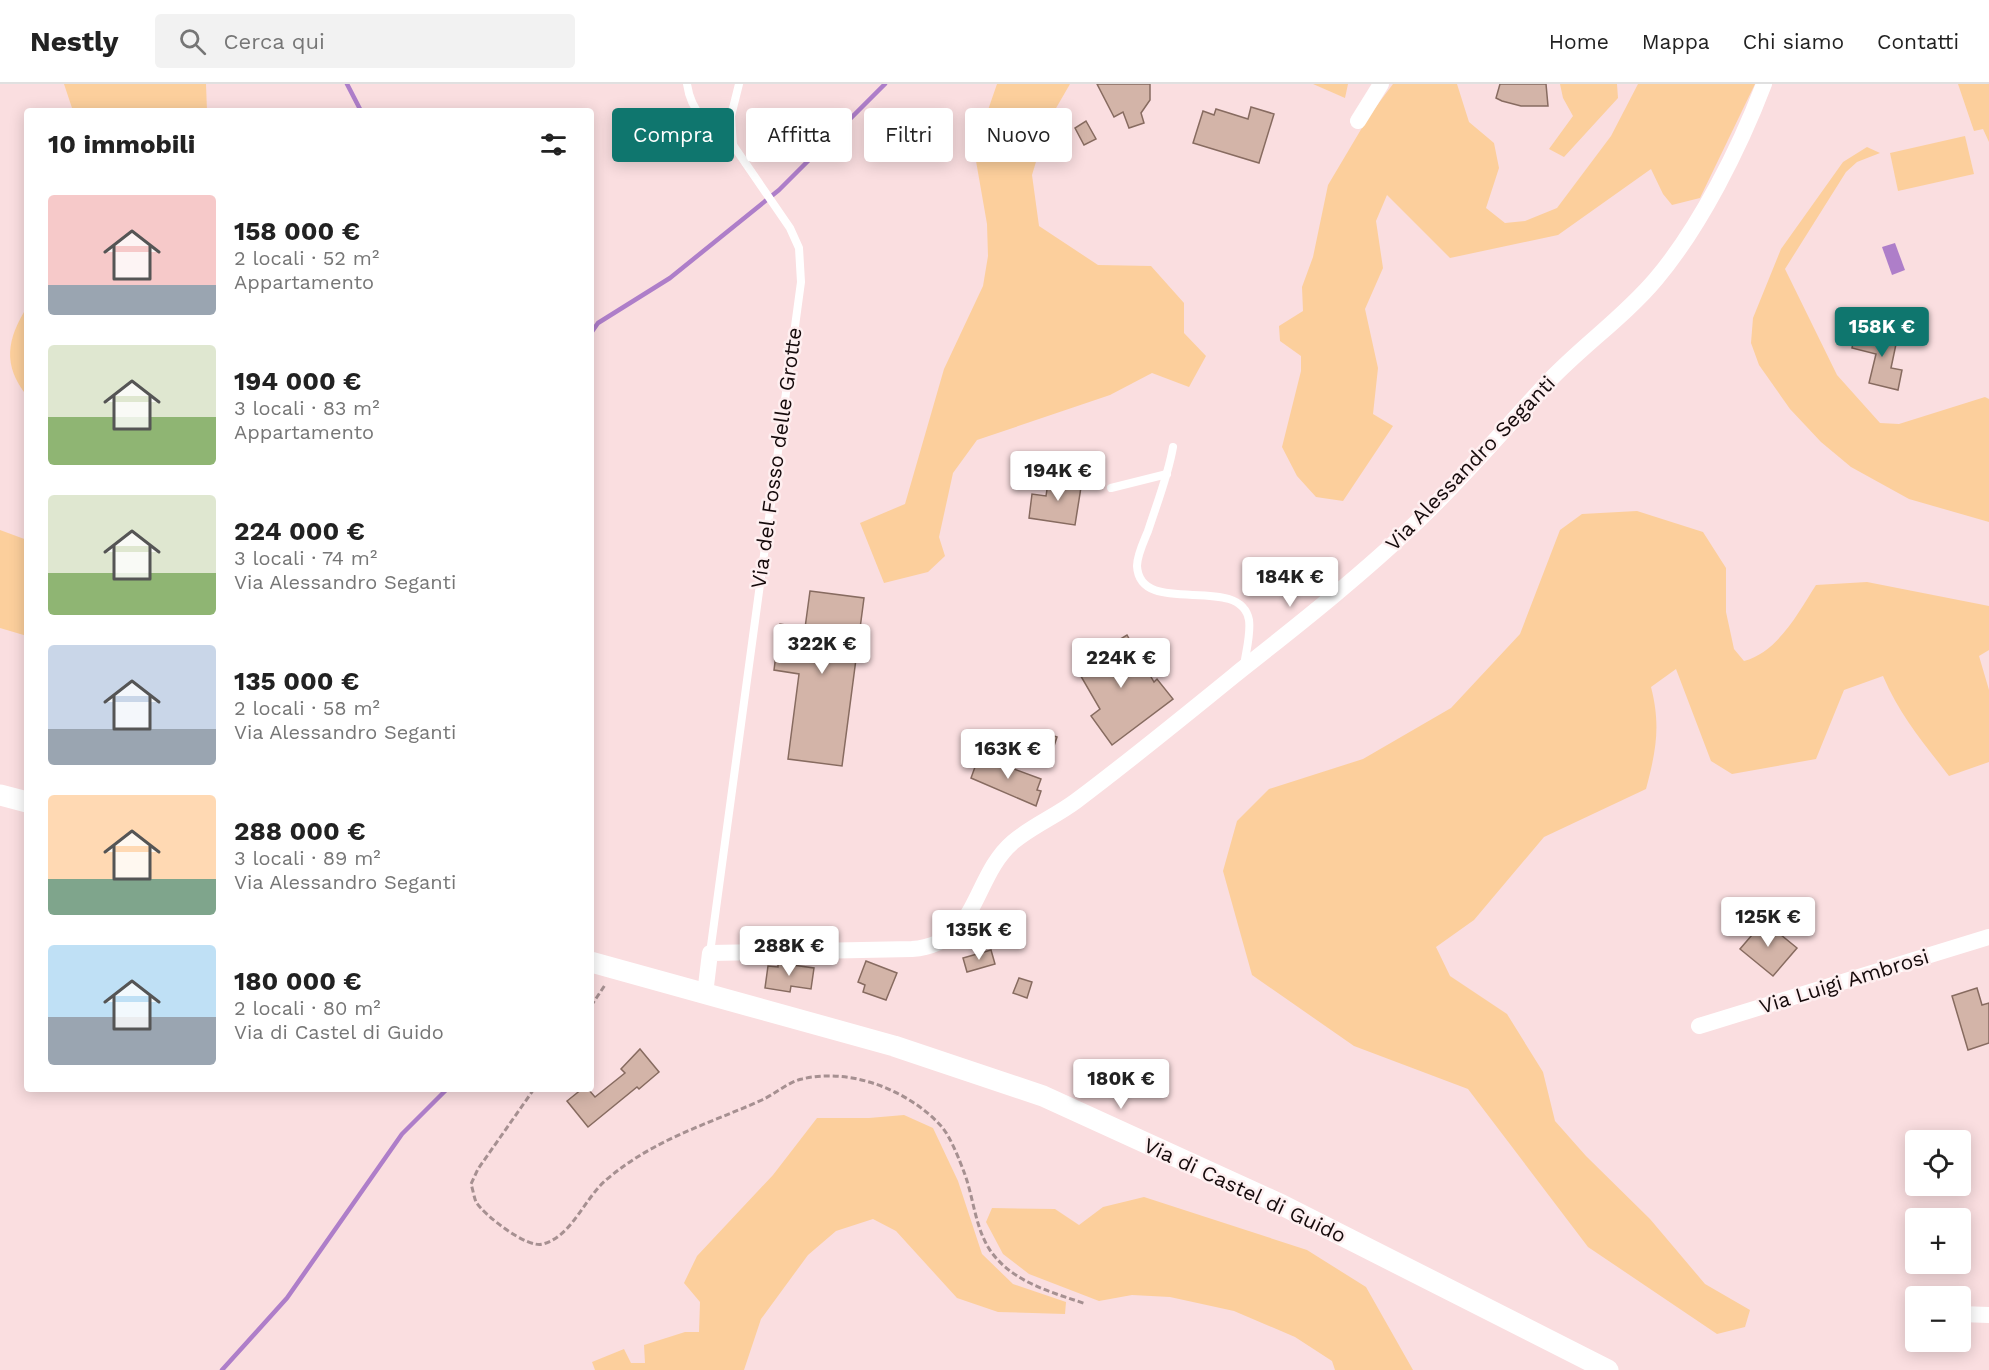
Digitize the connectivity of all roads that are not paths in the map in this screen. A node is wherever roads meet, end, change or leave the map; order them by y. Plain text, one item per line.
1 (687, 84) edge
2 (739, 84) edge
3 (1381, 84) edge
4 (1764, 84) edge
5 (695, 108) edge
6 (733, 108) edge
7 (1358, 121) dead end
8 (734, 147) edge
9 (1173, 447) dead end
10 (1167, 474) junction
11 (1111, 488) dead end
12 (1243, 669) junction
13 (0, 795) edge
14 (24, 801) edge
15 (1989, 937) edge
16 (710, 953) junction
17 (594, 963) edge
18 (705, 994) junction
19 (1699, 1026) dead end
20 (1971, 1314) edge
21 (1989, 1315) edge
22 (1608, 1370) edge

1 - 5 lane
2 - 6 lane
3 - 7 street
4 - 12 street, Via Alessandro Seganti
8 - 16 lane, Via del Fosso delle Grotte
9 - 10 lane
10 - 11 lane
10 - 12 lane
12 - 16 street, Via Alessandro Seganti
13 - 14 street
15 - 19 street, Via Luigi Ambrosi
16 - 18 street, Via del Fosso delle Grotte
17 - 18 street, Via di Castel di Guido
18 - 22 street, Via di Castel di Guido
20 - 21 street

